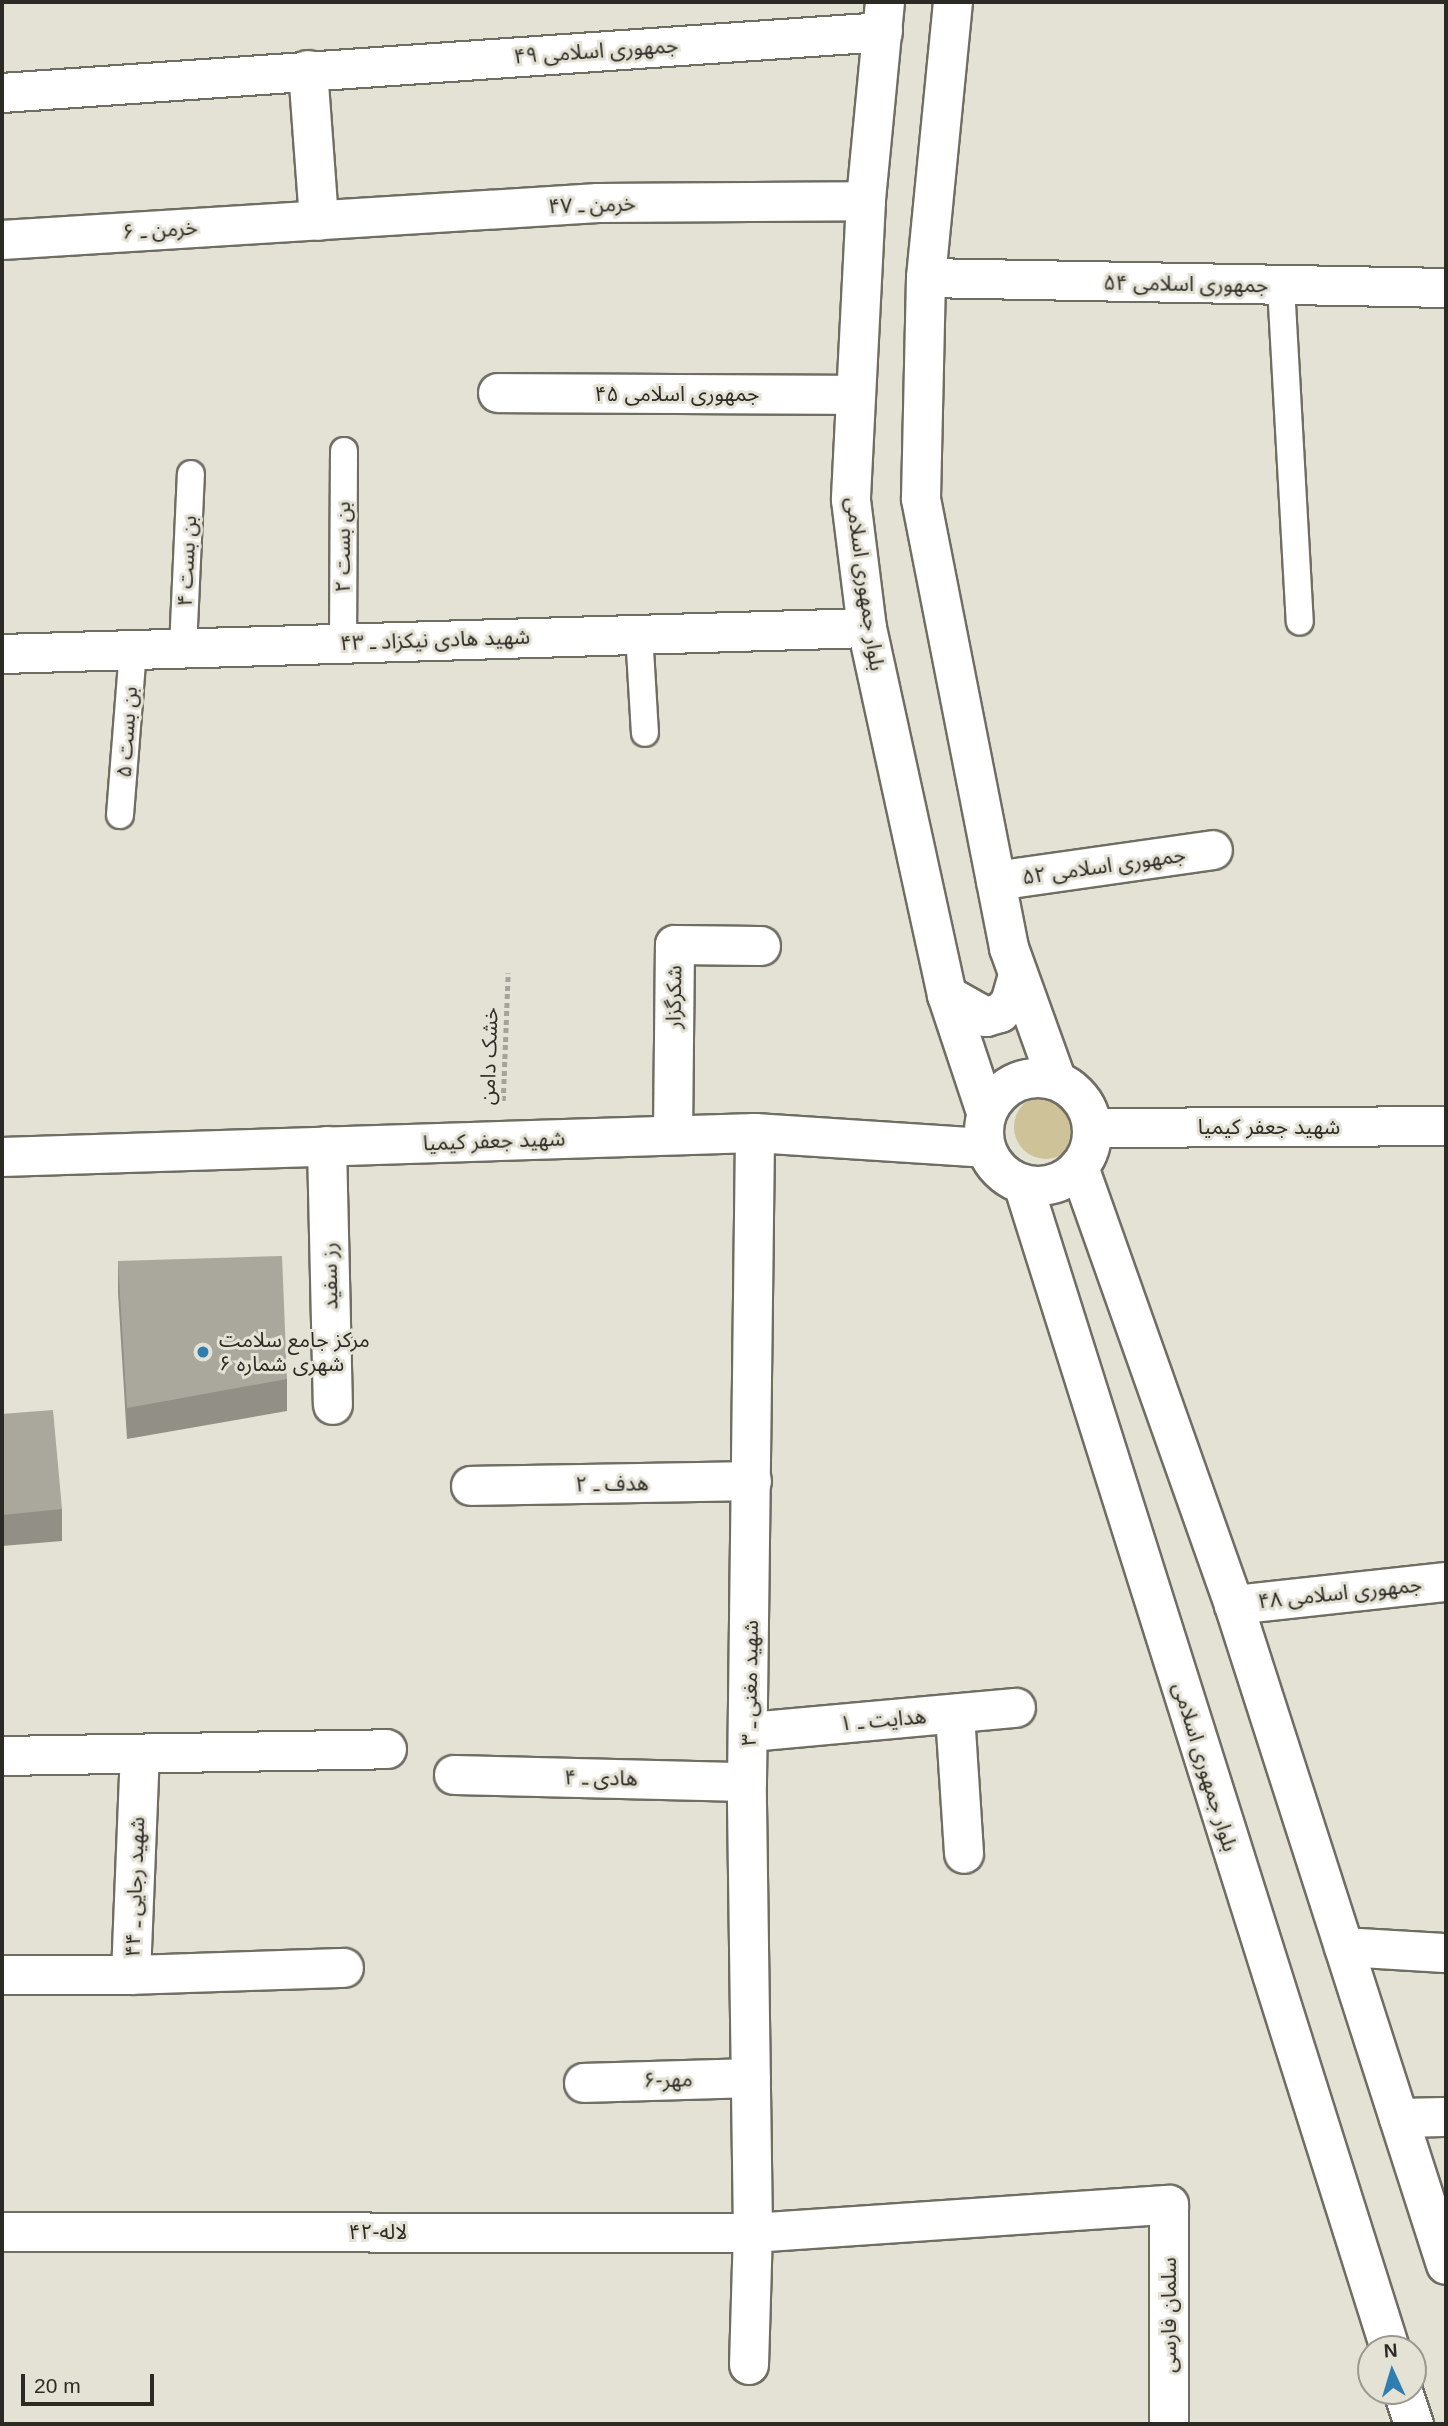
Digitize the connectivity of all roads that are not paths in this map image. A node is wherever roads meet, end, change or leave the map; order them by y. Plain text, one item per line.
1 (953, 2) edge
2 (884, 17) edge
3 (308, 70) junction
4 (2, 93) edge
5 (866, 201) junction
6 (318, 220) junction
7 (2, 240) edge
8 (926, 278) junction
9 (1281, 286) junction
10 (1446, 288) edge
11 (498, 393) dead end
12 (856, 395) junction
13 (344, 451) dead end
14 (191, 474) dead end
15 (1300, 621) dead end
16 (867, 628) junction
17 (639, 633) junction
18 (343, 643) junction
19 (183, 648) junction
20 (133, 650) junction
21 (2, 654) edge
22 (645, 733) dead end
23 (120, 814) dead end
24 (1213, 850) dead end
25 (996, 881) junction
26 (761, 946) dead end
27 (1017, 978) junction
28 (947, 995) junction
29 (1057, 1081) junction
30 (1446, 1126) edge
31 (1092, 1128) junction
32 (986, 1130) junction
33 (755, 1133) junction
34 (673, 1135) junction
35 (327, 1146) junction
36 (2, 1157) edge
37 (1079, 1167) junction
38 (1024, 1184) junction
39 (333, 1405) dead end
40 (752, 1481) junction
41 (471, 1486) dead end
42 (1446, 1582) edge
43 (1234, 1605) junction
44 (1016, 1708) dead end
45 (955, 1714) junction
46 (750, 1732) junction
47 (387, 1749) dead end
48 (140, 1754) junction
49 (2, 1756) edge
50 (454, 1775) dead end
51 (747, 1782) junction
52 (964, 1854) dead end
53 (1344, 1947) junction
54 (1446, 1952) edge
55 (344, 1968) dead end
56 (2, 1975) edge
57 (131, 1975) junction
58 (751, 2078) junction
59 (584, 2083) dead end
60 (1446, 2117) edge
61 (1399, 2118) junction
62 (1169, 2205) joint
63 (2, 2232) edge
64 (753, 2233) junction
65 (1446, 2264) edge
66 (1386, 2335) edge
67 (749, 2365) dead end
68 (1408, 2405) edge
69 (1169, 2424) edge
70 (1414, 2424) edge

1 - 8 street
2 - 3 street, جمهوری اسلامی ۴۹
2 - 5 street, بلوار جمهوری اسلامی
3 - 4 street, جمهوری اسلامی ۴۹
3 - 6 street
5 - 6 street, خرمن ـ ۴۷
5 - 12 street, بلوار جمهوری اسلامی
6 - 7 street, خرمن ـ ۶
8 - 9 street, جمهوری اسلامی ۵۴
8 - 25 street
9 - 10 street, جمهوری اسلامی ۵۴
9 - 15 lane
11 - 12 street, جمهوری اسلامی ۴۵
12 - 16 street, بلوار جمهوری اسلامی
13 - 18 lane, بن بست ۲
14 - 19 lane, بن بست ۴
16 - 17 street, شهید هادی نیکزاد ـ ۴۳
16 - 28 street, بلوار جمهوری اسلامی
17 - 18 street, شهید هادی نیکزاد ـ ۴۳
17 - 22 lane
18 - 19 street, شهید هادی نیکزاد ـ ۴۳
19 - 20 street, شهید هادی نیکزاد ـ ۴۳
20 - 21 street, شهید هادی نیکزاد ـ ۴۳
20 - 23 lane, بن بست ۵
24 - 25 street, جمهوری اسلامی ۵۲
25 - 27 street
26 - 34 street, شکرگزار
27 - 28 street
27 - 29 street
28 - 32 street, بلوار جمهوری اسلامی
29 - 31 street
29 - 32 street
30 - 31 street, شهید جعفر کیمیا
31 - 37 street
32 - 33 street, شهید جعفر کیمیا
32 - 38 street
33 - 34 street, شهید جعفر کیمیا
33 - 40 street, شهید مغنی ـ ۳
34 - 35 street, شهید جعفر کیمیا
35 - 36 street, شهید جعفر کیمیا
35 - 39 street, رز سفید
37 - 38 street
37 - 43 street
38 - 66 street, بلوار جمهوری اسلامی
40 - 41 street, هدف ـ ۲
40 - 46 street, شهید مغنی ـ ۳
42 - 43 street, جمهوری اسلامی ۴۸
43 - 53 street
44 - 45 street, هدایت ـ ۱
45 - 46 street, هدایت ـ ۱
45 - 52 street
46 - 51 street, شهید مغنی ـ ۳
47 - 48 street
48 - 49 street
48 - 57 street, شهید رجایی ـ ۴۴
50 - 51 street, هادی ـ ۴
51 - 58 street, شهید مغنی ـ ۳
53 - 54 street
53 - 61 street
55 - 57 street
56 - 57 street, شهید رجایی ـ ۴۴
58 - 59 street, مهر-۶
58 - 64 street, شهید مغنی ـ ۳
60 - 61 street
61 - 65 street
62 - 64 street, لاله-۴۲
62 - 69 street, سلمان فارسی
63 - 64 street, لاله-۴۲
64 - 67 street, شهید مغنی ـ ۳
68 - 70 street

